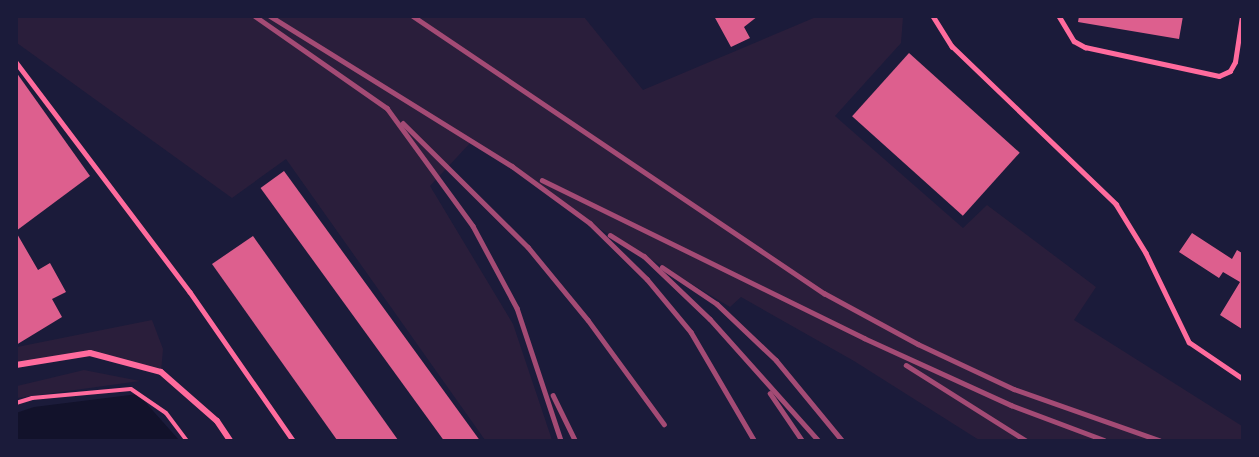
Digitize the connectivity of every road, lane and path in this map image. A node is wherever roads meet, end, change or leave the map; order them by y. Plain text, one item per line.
1 (933, 16) edge
2 (1059, 16) edge
3 (1242, 16) edge
4 (16, 62) edge
5 (16, 365) edge
6 (1242, 378) edge
7 (16, 403) edge
8 (186, 441) edge
9 (230, 441) edge
10 (293, 441) edge

1 - 6 lane
2 - 3 lane
4 - 10 lane
5 - 9 street
7 - 8 path

